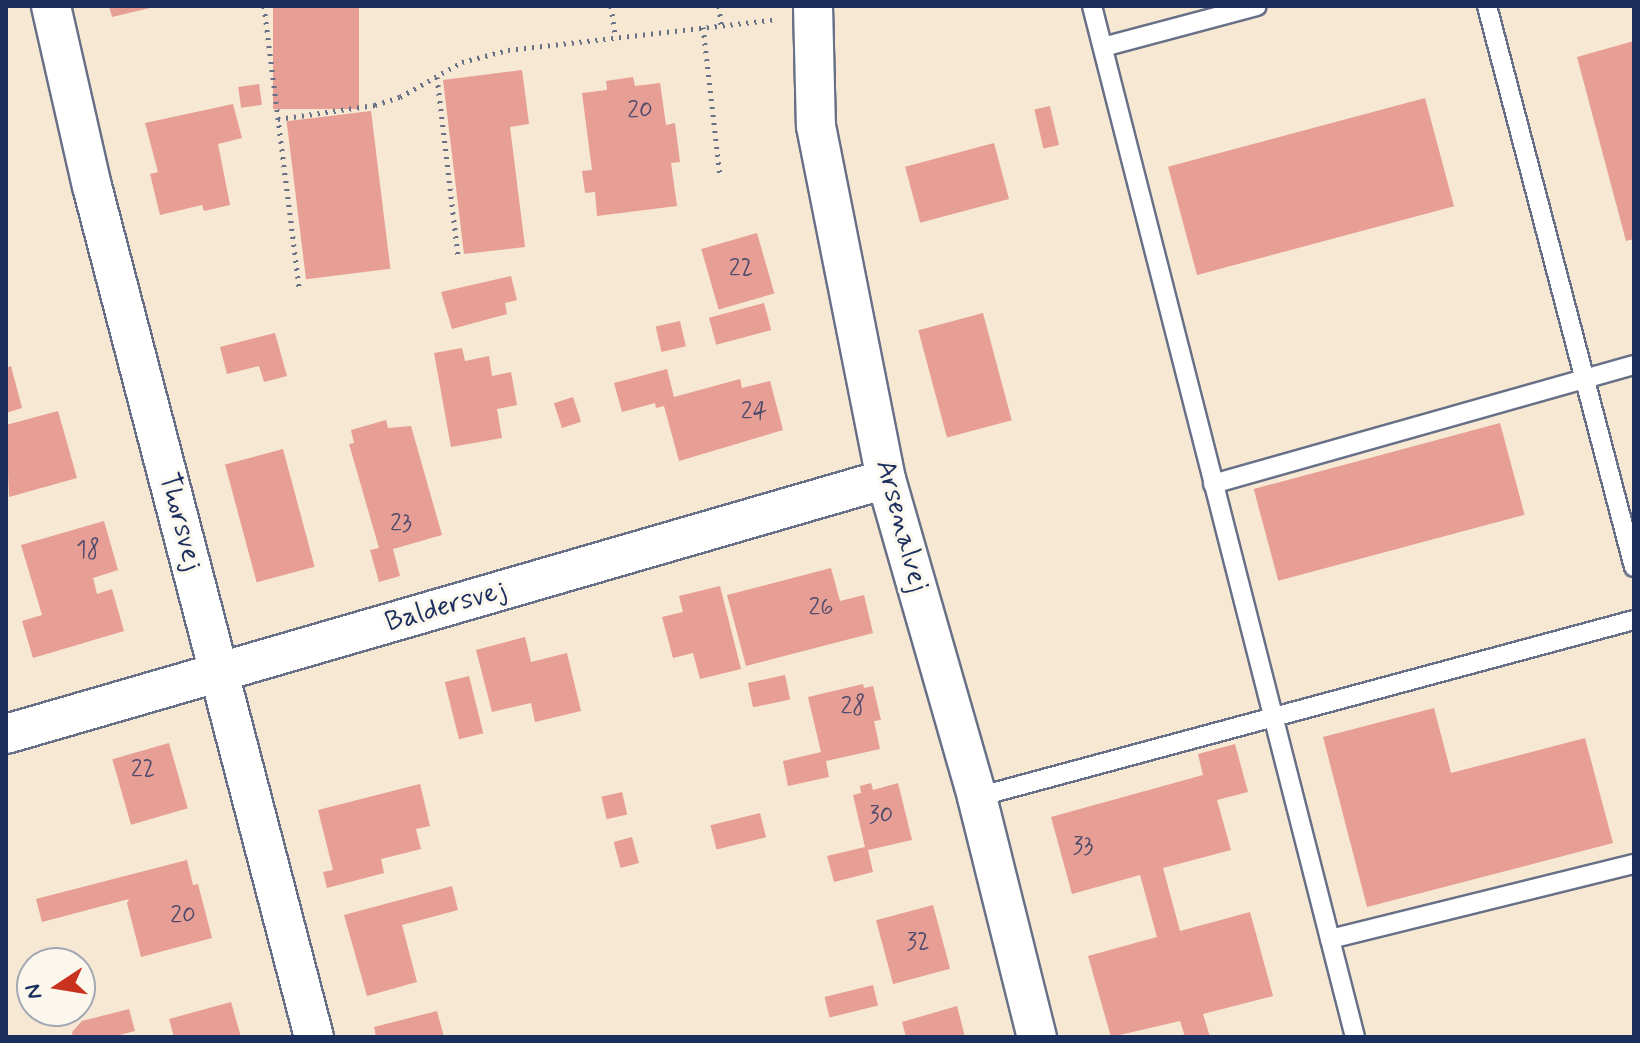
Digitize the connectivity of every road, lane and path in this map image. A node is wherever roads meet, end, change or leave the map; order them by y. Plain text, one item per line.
1 (51, 6) edge
2 (264, 6) edge
3 (611, 6) edge
4 (719, 6) edge
5 (1092, 6) edge
6 (1257, 6) edge
7 (1487, 6) edge
8 (813, 11) edge
9 (721, 25) junction
10 (703, 27) junction
11 (615, 36) junction
12 (1103, 47) junction
13 (437, 77) junction
14 (278, 119) junction
15 (720, 177) dead end
16 (458, 256) dead end
17 (299, 287) dead end
18 (1634, 365) edge
19 (1585, 379) junction
20 (886, 479) junction
21 (1213, 484) junction
22 (1634, 567) edge
23 (1634, 620) edge
24 (219, 673) junction
25 (1272, 717) junction
26 (6, 734) edge
27 (977, 797) junction
28 (1634, 864) edge
29 (1330, 939) junction
30 (314, 1037) edge
31 (1037, 1037) edge
32 (1355, 1037) edge

1 - 24 street, Thorsvej
2 - 14 path
3 - 11 path
4 - 9 path
5 - 12 lane
6 - 12 lane
7 - 19 lane
8 - 9 path
8 - 20 street, Arsenalvej
9 - 10 path
10 - 11 path
10 - 15 path
11 - 13 path
12 - 21 lane
13 - 14 path
13 - 16 path
14 - 17 path
18 - 19 lane
19 - 21 lane
19 - 22 lane
20 - 24 street, Baldersvej
20 - 27 street, Arsenalvej
21 - 25 lane
23 - 25 lane
24 - 26 street, Baldersvej
24 - 30 street, Thorsvej
25 - 27 lane
25 - 29 lane
27 - 31 street, Arsenalvej
28 - 29 lane
29 - 32 lane

